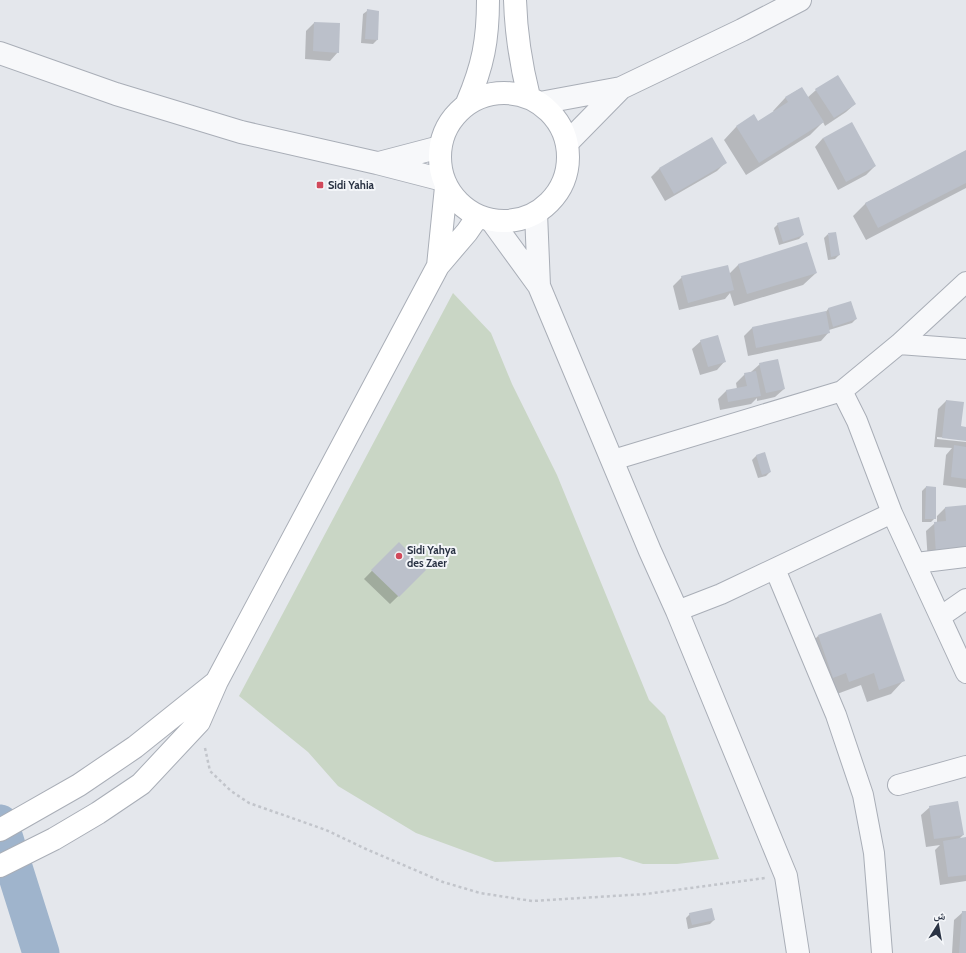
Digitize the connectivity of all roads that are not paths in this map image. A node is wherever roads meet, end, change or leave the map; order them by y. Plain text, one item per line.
1 (488, 0) edge
2 (515, 0) edge
3 (800, 0) edge
4 (0, 53) edge
5 (621, 88) junction
6 (535, 100) junction
7 (467, 103) junction
8 (567, 143) junction
9 (440, 147) junction
10 (377, 163) junction
11 (445, 183) junction
12 (536, 213) junction
13 (484, 218) junction
14 (438, 266) junction
15 (966, 282) edge
16 (539, 286) junction
17 (899, 344) junction
18 (966, 349) edge
19 (842, 391) junction
20 (613, 460) junction
21 (892, 513) junction
22 (966, 557) edge
23 (916, 563) junction
24 (775, 569) junction
25 (966, 599) edge
26 (677, 611) junction
27 (940, 617) junction
28 (966, 674) edge
29 (218, 681) junction
30 (966, 766) edge
31 (898, 785) dead end
32 (0, 830) edge
33 (0, 866) edge
34 (798, 953) edge
35 (882, 953) edge

1 - 7 main road
2 - 6 main road
3 - 5 street
4 - 10 street
5 - 6 street
5 - 8 street
6 - 7 main road
6 - 8 main road
7 - 9 main road
8 - 12 main road
9 - 10 street
9 - 11 main road
10 - 11 street
11 - 13 main road
11 - 14 main road
12 - 13 main road
12 - 16 street
13 - 14 main road
13 - 16 street
14 - 29 main road
15 - 17 street
16 - 20 street
17 - 18 street
17 - 19 street
19 - 20 street
19 - 21 street
20 - 26 street
21 - 23 street
21 - 24 street
22 - 23 street
23 - 27 street
24 - 26 street
24 - 35 street
25 - 27 street
26 - 34 street
27 - 28 street
29 - 32 main road
29 - 33 main road
30 - 31 street

